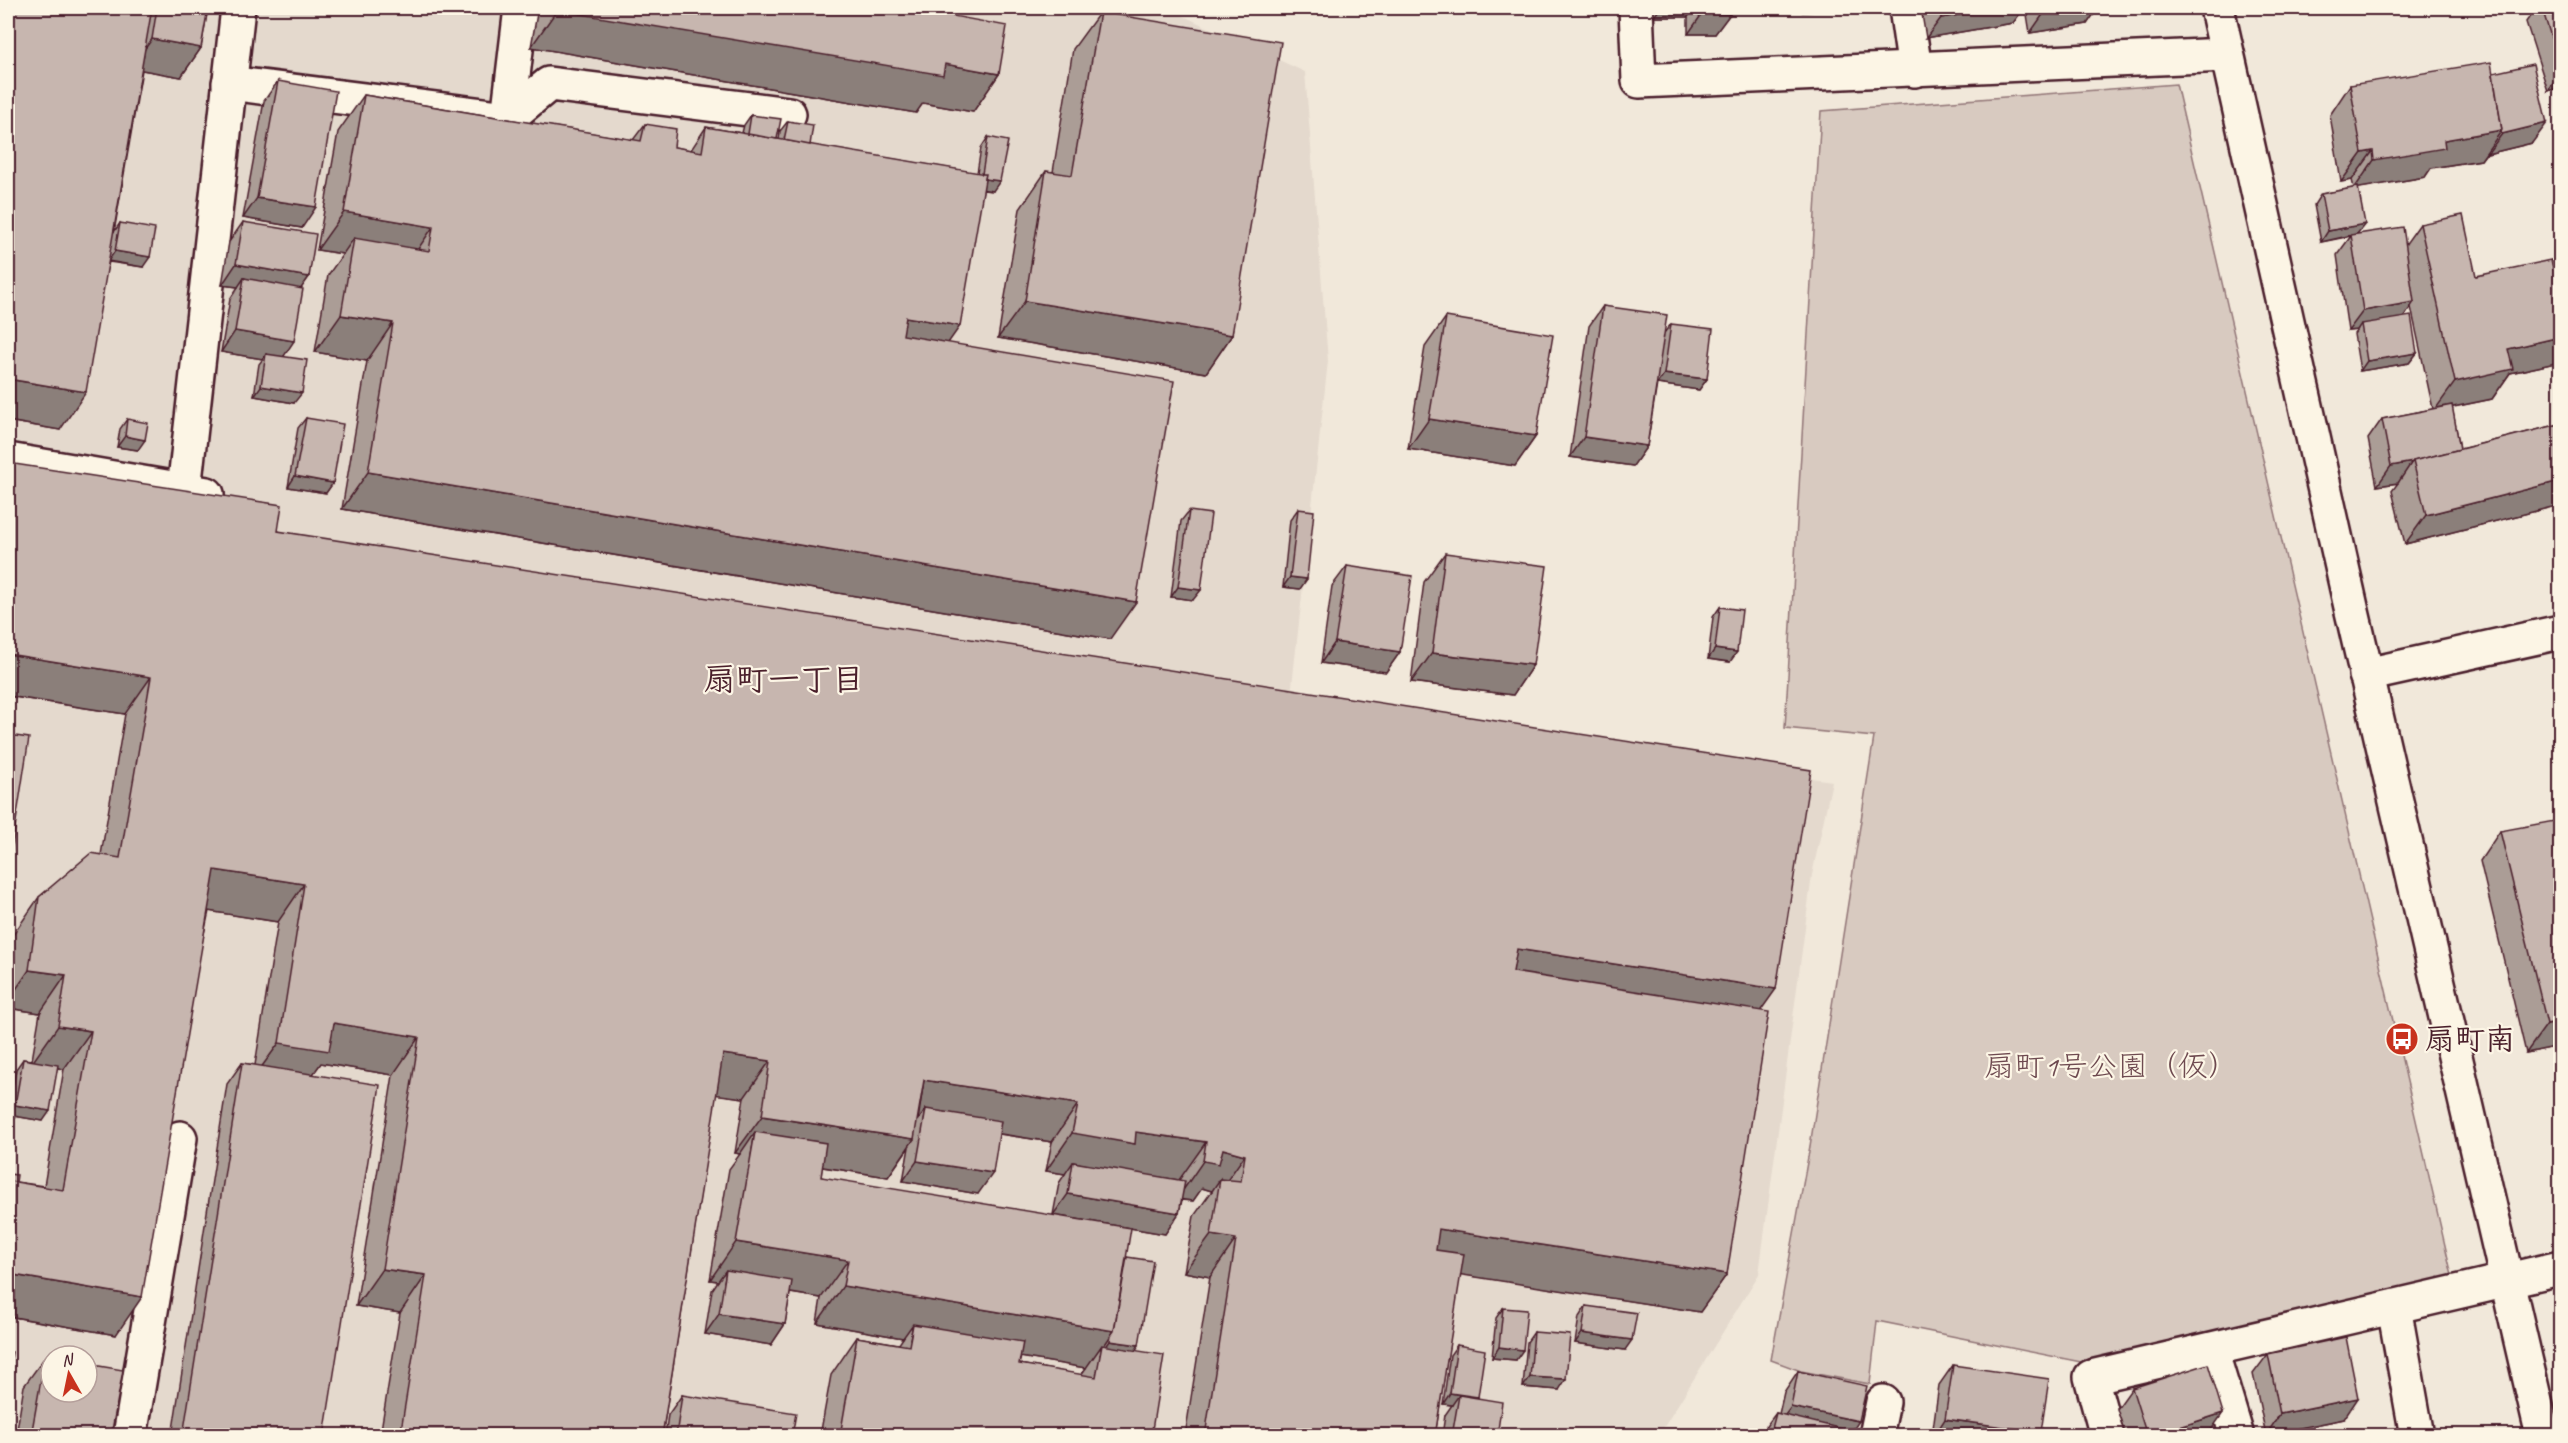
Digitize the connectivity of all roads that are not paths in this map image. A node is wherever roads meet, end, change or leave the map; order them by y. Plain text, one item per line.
1 (238, 8) edge
2 (521, 8) edge
3 (1636, 8) edge
4 (1906, 8) edge
5 (2217, 8) edge
6 (2226, 56) junction
7 (1915, 70) junction
8 (229, 83) junction
9 (789, 114) dead end
10 (508, 118) junction
11 (8, 460) edge
12 (184, 490) junction
13 (225, 497) edge
14 (2560, 632) edge
15 (2366, 675) junction
16 (180, 1138) dead end
17 (2560, 1268) edge
18 (2507, 1281) junction
19 (2394, 1307) junction
20 (2211, 1350) junction
21 (1883, 1402) dead end
22 (130, 1436) edge
23 (1876, 1436) edge
24 (2107, 1436) edge
25 (2237, 1436) edge
26 (2417, 1436) edge
27 (2543, 1436) edge

1 - 8 street
2 - 10 street
3 - 7 street
4 - 7 street
5 - 6 street
6 - 7 street
6 - 15 street
8 - 10 street
8 - 12 street
9 - 10 street
11 - 12 street
12 - 13 street
14 - 15 street
15 - 18 street
16 - 22 street
17 - 18 street
18 - 19 street
18 - 27 street
19 - 20 street
19 - 26 street
20 - 24 street
20 - 25 street
21 - 23 street

